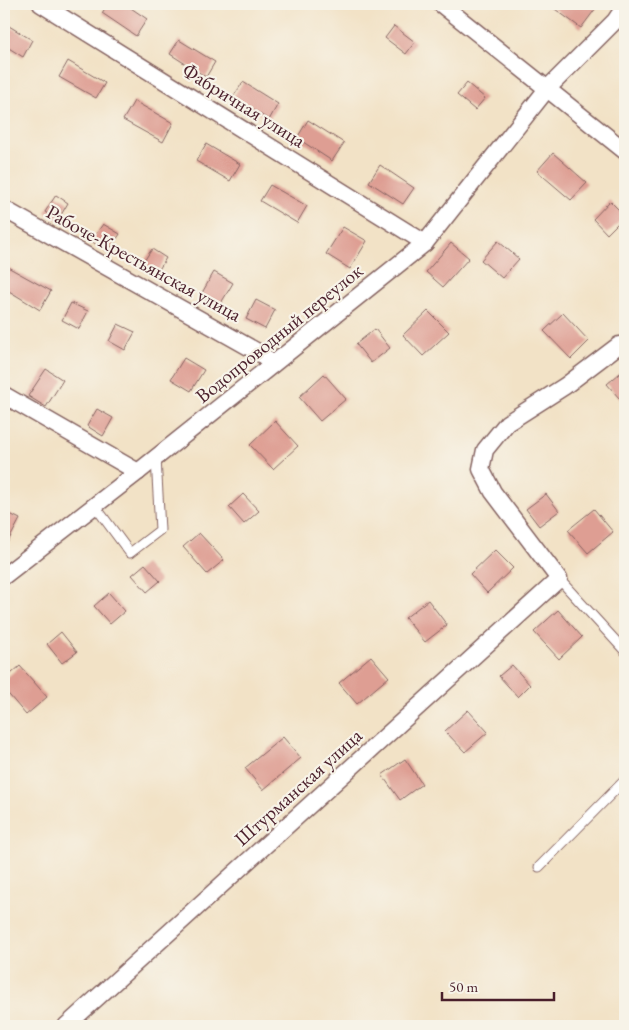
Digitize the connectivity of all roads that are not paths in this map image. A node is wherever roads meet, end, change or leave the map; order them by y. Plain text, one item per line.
1 (41, 4) edge
2 (441, 4) edge
3 (625, 6) edge
4 (547, 89) junction
5 (625, 151) edge
6 (4, 209) edge
7 (425, 243) junction
8 (625, 345) edge
9 (268, 360) junction
10 (4, 395) edge
11 (156, 458) junction
12 (138, 472) junction
13 (95, 506) junction
14 (7, 570) edge
15 (559, 579) junction
16 (625, 651) edge
17 (625, 780) edge
18 (539, 867) dead end
19 (66, 1026) edge

1 - 7 street, Фабричная улица
2 - 4 street
3 - 4 street, Водопроводный переулок
4 - 5 street
4 - 7 street, Водопроводный переулок
6 - 9 street, Рабоче-Крестьянская улица
7 - 9 street, Водопроводный переулок
8 - 15 street
9 - 11 street, Водопроводный переулок
10 - 12 street
11 - 12 street, Водопроводный переулок
11 - 13 lane
12 - 13 street, Водопроводный переулок
13 - 14 street, Водопроводный переулок
15 - 16 lane
15 - 19 street, Штурманская улица
17 - 18 lane

